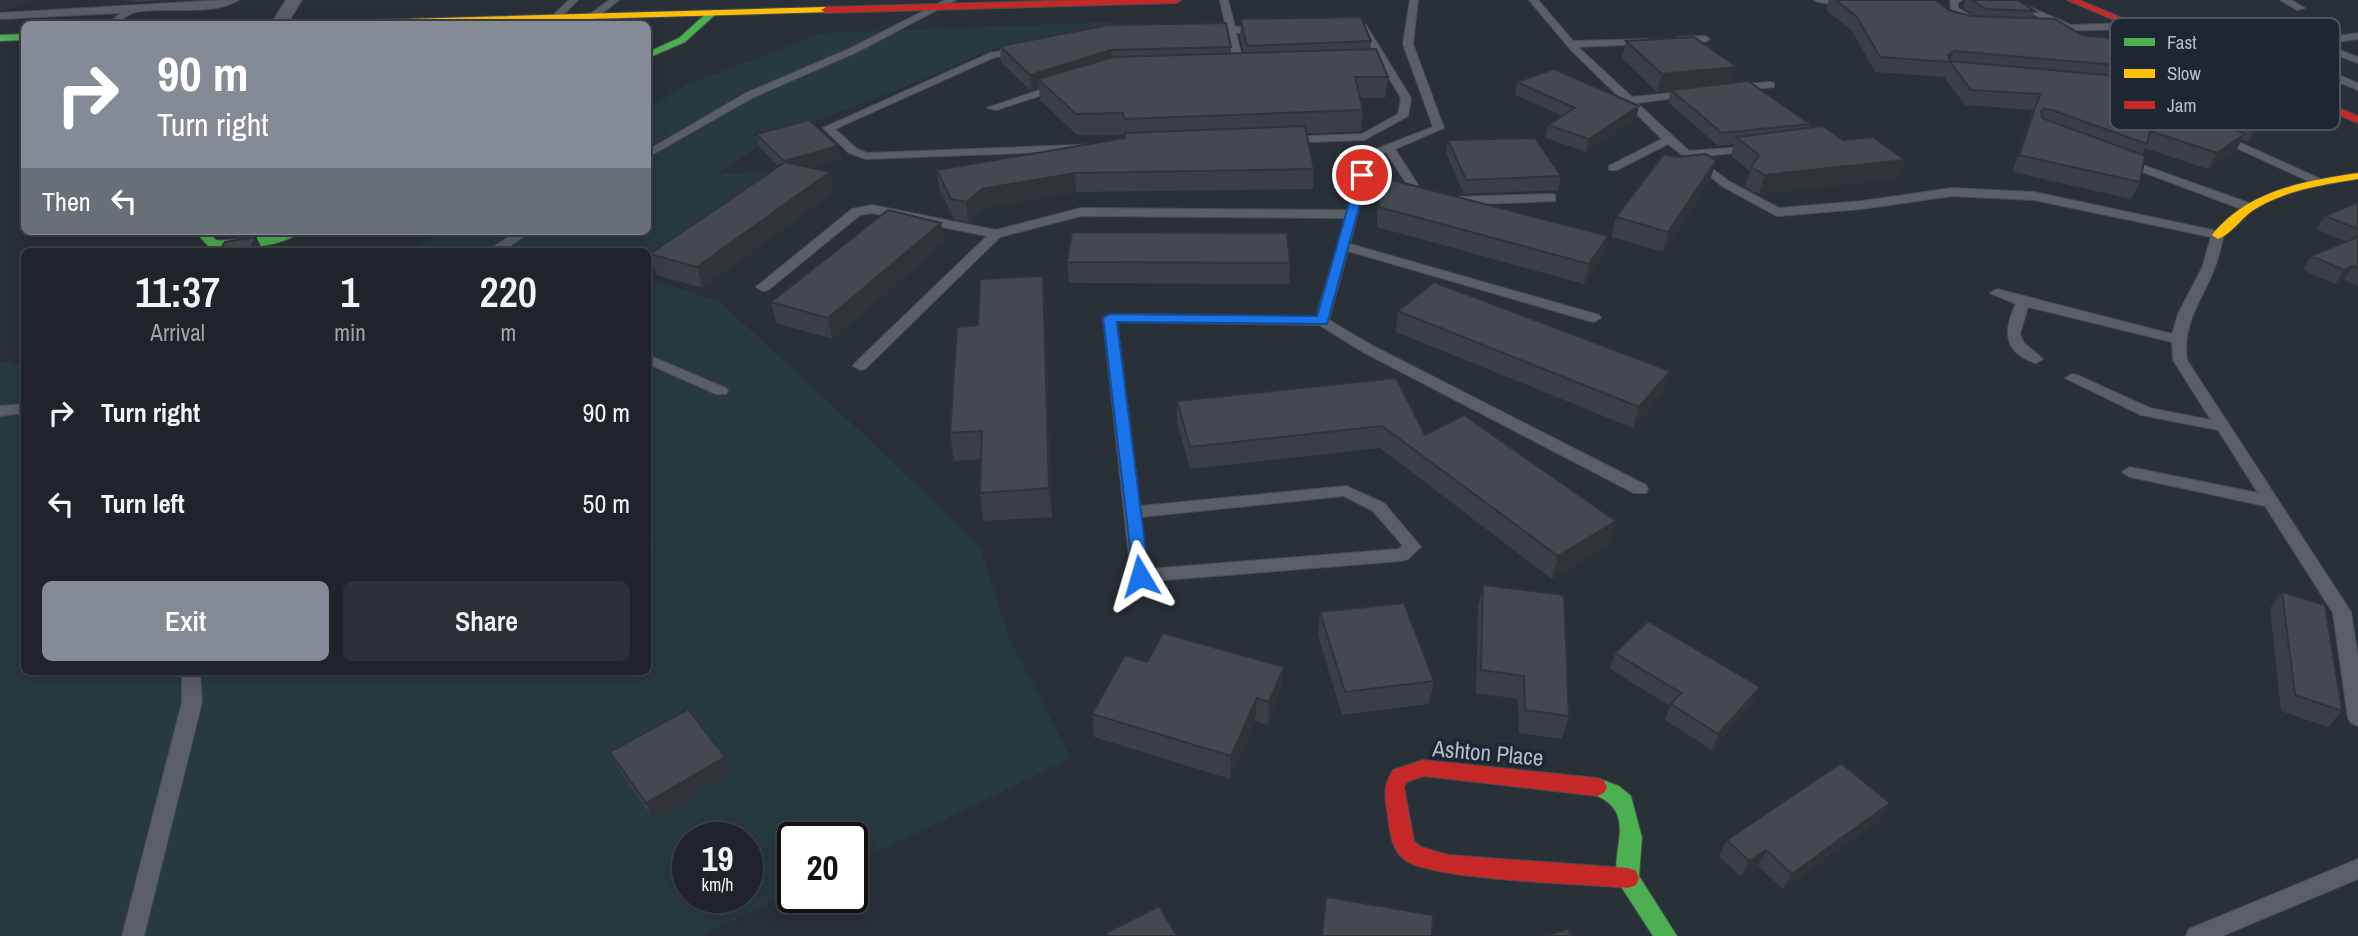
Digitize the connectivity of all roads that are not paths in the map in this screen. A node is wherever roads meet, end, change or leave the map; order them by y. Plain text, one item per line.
1 (235, 0) edge
2 (294, 0) edge
3 (574, 0) edge
4 (615, 0) edge
5 (952, 0) edge
6 (1177, 0) edge
7 (1224, 0) edge
8 (1414, 0) edge
9 (1533, 0) edge
10 (1818, 0) edge
11 (1849, 0) edge
12 (1958, 0) edge
13 (2007, 0) edge
14 (2071, 0) edge
15 (2284, 0) edge
16 (936, 4) edge
17 (778, 6) edge
18 (2300, 8) dead end
19 (131, 10) junction
20 (712, 13) junction
21 (0, 16) edge
22 (592, 17) junction
23 (555, 18) junction
24 (2113, 18) edge
25 (116, 21) edge
26 (281, 21) edge
27 (446, 21) edge
28 (1957, 22) edge
29 (2110, 27) edge
30 (2035, 28) edge
31 (1231, 29) junction
32 (2073, 29) junction
33 (2358, 36) edge
34 (21, 37) edge
35 (0, 38) edge
36 (1705, 39) dead end
37 (2340, 39) edge
38 (1651, 41) edge
39 (1665, 41) edge
40 (1571, 44) junction
41 (2340, 53) edge
42 (651, 54) edge
43 (2358, 60) edge
44 (1371, 64) edge
45 (1384, 64) junction
46 (1253, 68) edge
47 (1227, 69) edge
48 (1240, 69) junction
49 (2340, 80) edge
50 (1063, 85) edge
51 (1770, 85) dead end
52 (2358, 87) edge
53 (1731, 89) edge
54 (1705, 92) edge
55 (1627, 101) junction
56 (992, 108) dead end
57 (2340, 112) edge
58 (2358, 120) edge
59 (2211, 132) edge
60 (1670, 139) junction
61 (1388, 146) junction
62 (1762, 147) edge
63 (651, 152) edge
64 (2105, 154) edge
65 (1686, 155) junction
66 (1613, 168) dead end
67 (2358, 176) edge
68 (2321, 183) junction
69 (1551, 198) dead end
70 (2248, 207) junction
71 (1352, 214) junction
72 (996, 234) junction
73 (208, 235) edge
74 (288, 235) edge
75 (520, 235) edge
76 (2218, 235) junction
77 (1343, 246) junction
78 (498, 248) edge
79 (763, 287) dead end
80 (1997, 293) dead end
81 (2024, 302) junction
82 (1594, 318) dead end
83 (1322, 321) junction
84 (2176, 339) junction
85 (2035, 359) dead end
86 (651, 360) edge
87 (860, 366) dead end
88 (2072, 378) dead end
89 (721, 390) dead end
90 (21, 409) edge
91 (0, 411) edge
92 (2224, 427) junction
93 (2130, 472) dead end
94 (1640, 489) dead end
95 (2273, 502) junction
96 (1133, 512) junction
97 (191, 675) edge
98 (2358, 718) edge
99 (2358, 869) edge
100 (1628, 878) junction
101 (133, 936) edge
102 (1666, 936) edge
103 (2197, 936) edge

1 - 19 lane
2 - 26 street
3 - 23 lane
4 - 22 lane
5 - 16 lane
6 - 16 main road
7 - 31 lane
8 - 61 lane
9 - 40 lane
10 - 11 lane
12 - 28 lane
13 - 32 lane
14 - 24 main road
15 - 18 lane
16 - 17 main road
16 - 63 lane
17 - 20 main road
19 - 21 lane
19 - 25 lane
20 - 22 main road
20 - 42 main road
22 - 23 main road
23 - 27 main road
29 - 32 lane
30 - 32 lane
31 - 45 lane
31 - 45 lane
31 - 48 lane
33 - 37 lane
34 - 35 main road
36 - 39 lane
38 - 40 lane
40 - 55 lane
41 - 43 lane
44 - 45 lane
46 - 48 lane
47 - 48 lane
49 - 52 lane
50 - 56 lane
51 - 53 lane
54 - 55 lane
55 - 60 lane
57 - 58 main road
59 - 68 lane
60 - 65 lane
60 - 66 lane
61 - 69 lane
61 - 71 lane
62 - 65 lane
64 - 70 lane
65 - 76 lane
67 - 68 main road
68 - 70 main road
70 - 76 main road
71 - 72 lane
71 - 77 lane
72 - 79 lane
72 - 87 lane
73 - 74 main road
75 - 78 lane
76 - 84 lane
77 - 82 lane
77 - 83 lane
80 - 81 lane
81 - 84 lane
81 - 85 lane
83 - 94 lane
83 - 96 lane
84 - 92 lane
86 - 89 lane
88 - 92 lane
90 - 91 lane
92 - 95 lane
93 - 95 lane
95 - 98 lane
96 - 96 lane
97 - 101 lane
99 - 103 lane
100 - 100 main road, Ashton Place
100 - 102 main road

